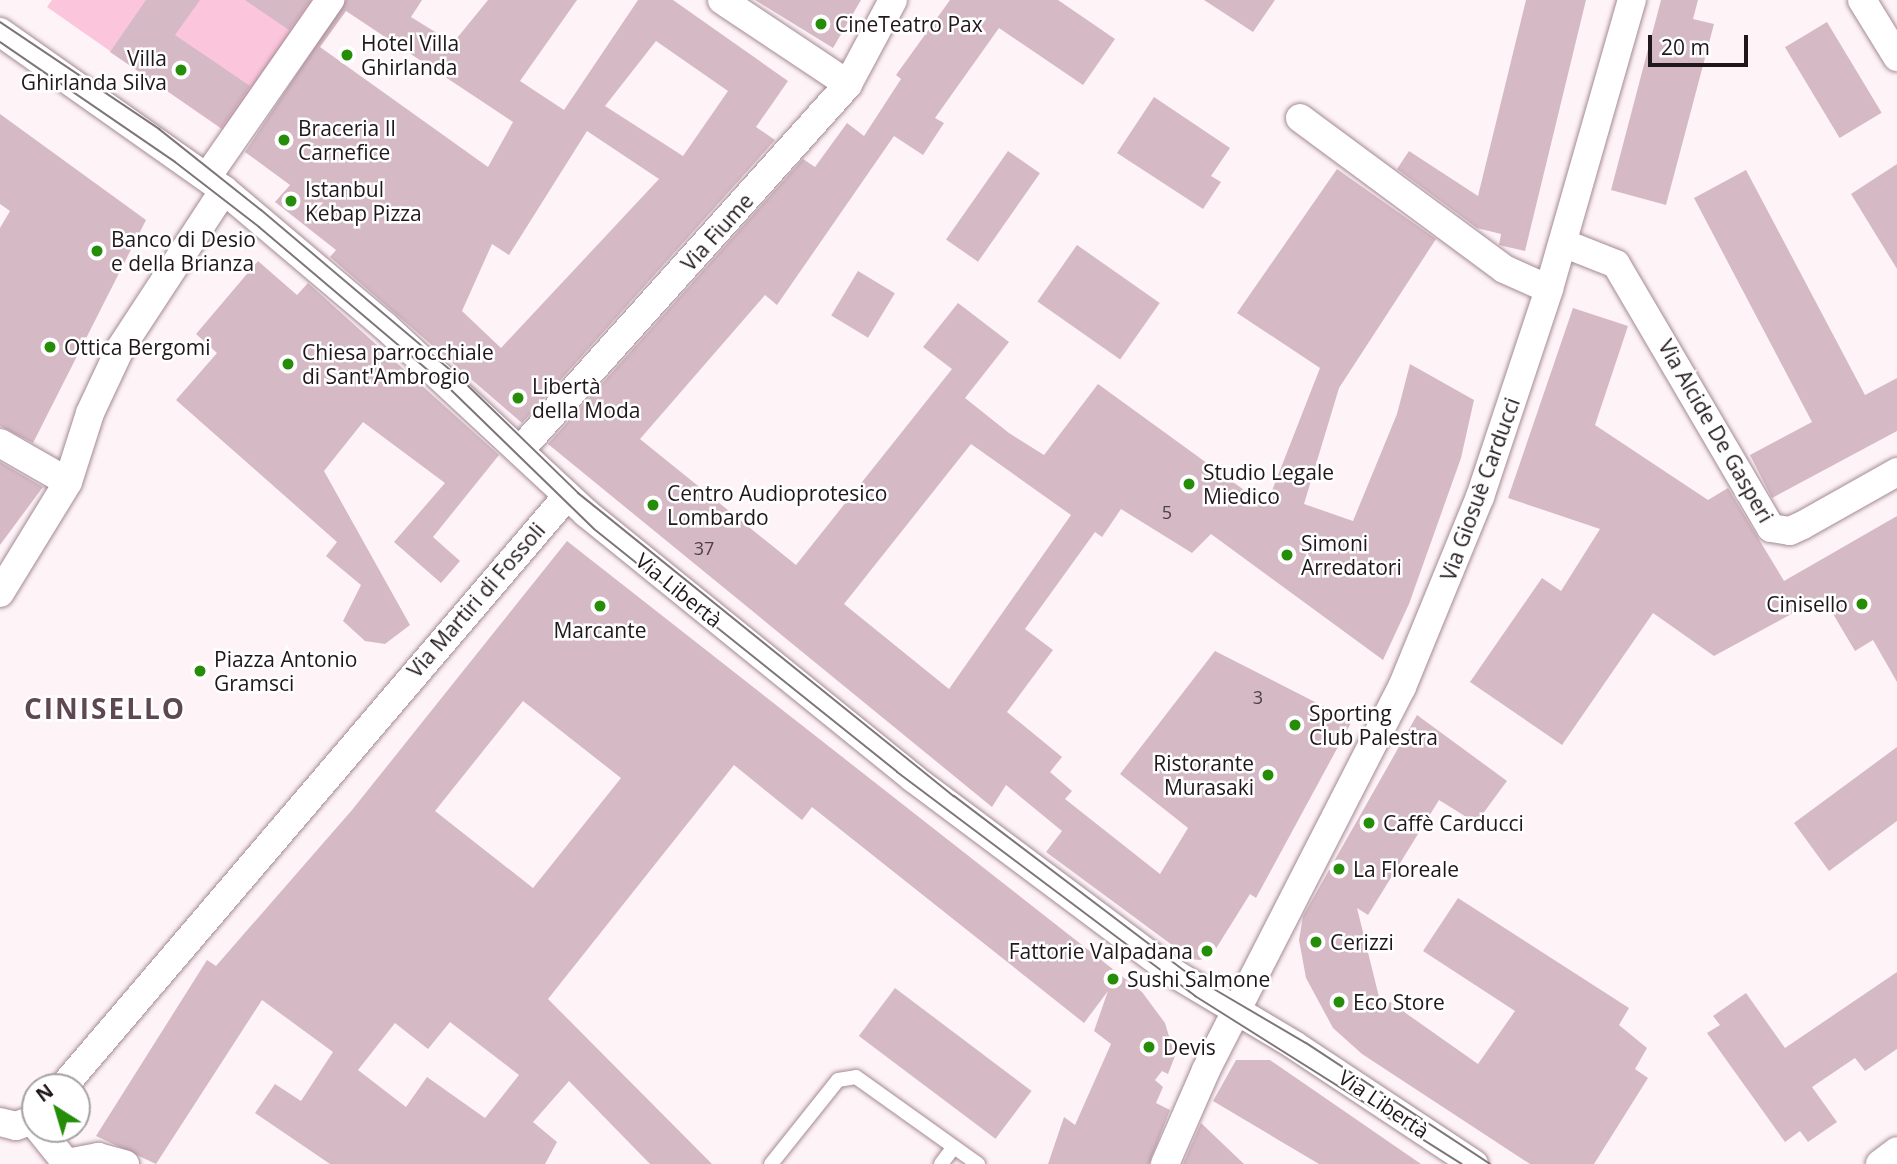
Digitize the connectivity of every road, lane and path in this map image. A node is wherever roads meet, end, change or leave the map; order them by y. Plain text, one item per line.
1 (330, 0) edge
2 (722, 0) edge
3 (893, 0) edge
4 (1632, 0) edge
5 (1862, 0) edge
6 (0, 32) edge
7 (1897, 57) edge
8 (848, 84) junction
9 (1300, 118) dead end
10 (215, 184) junction
11 (1563, 243) junction
12 (1549, 289) junction
13 (0, 443) edge
14 (521, 449) junction
15 (1897, 472) edge
16 (68, 482) junction
17 (567, 496) junction
18 (0, 593) edge
19 (1236, 1012) junction
20 (75, 1073) edge
21 (0, 1122) edge
22 (21, 1124) edge
23 (51, 1143) edge
24 (953, 1148) junction
25 (1897, 1151) edge
26 (67, 1163) edge
27 (125, 1164) edge
28 (771, 1164) edge
29 (941, 1164) edge
30 (978, 1164) edge
31 (1165, 1164) edge
32 (1474, 1164) edge
33 (1880, 1164) edge

1 - 10 street
2 - 8 street
3 - 8 street, Via Fiume
4 - 11 street, Via Giosuè Carducci
5 - 7 street
6 - 10 street, Via Libertà
8 - 14 street, Via Fiume
9 - 12 street
10 - 14 street, Via Libertà
10 - 16 street
11 - 12 street, Via Giosuè Carducci
11 - 15 street, Via Alcide De Gasperi
12 - 19 street, Via Giosuè Carducci
13 - 16 street
14 - 17 street, Via Libertà
16 - 18 street
17 - 19 street, Via Libertà
17 - 20 street, Via Martiri di Fossoli
19 - 31 street, Via Giosuè Carducci
19 - 32 street, Via Libertà
21 - 22 street
23 - 26 street
24 - 28 lane
24 - 29 lane
24 - 30 lane
25 - 33 street
26 - 27 street

